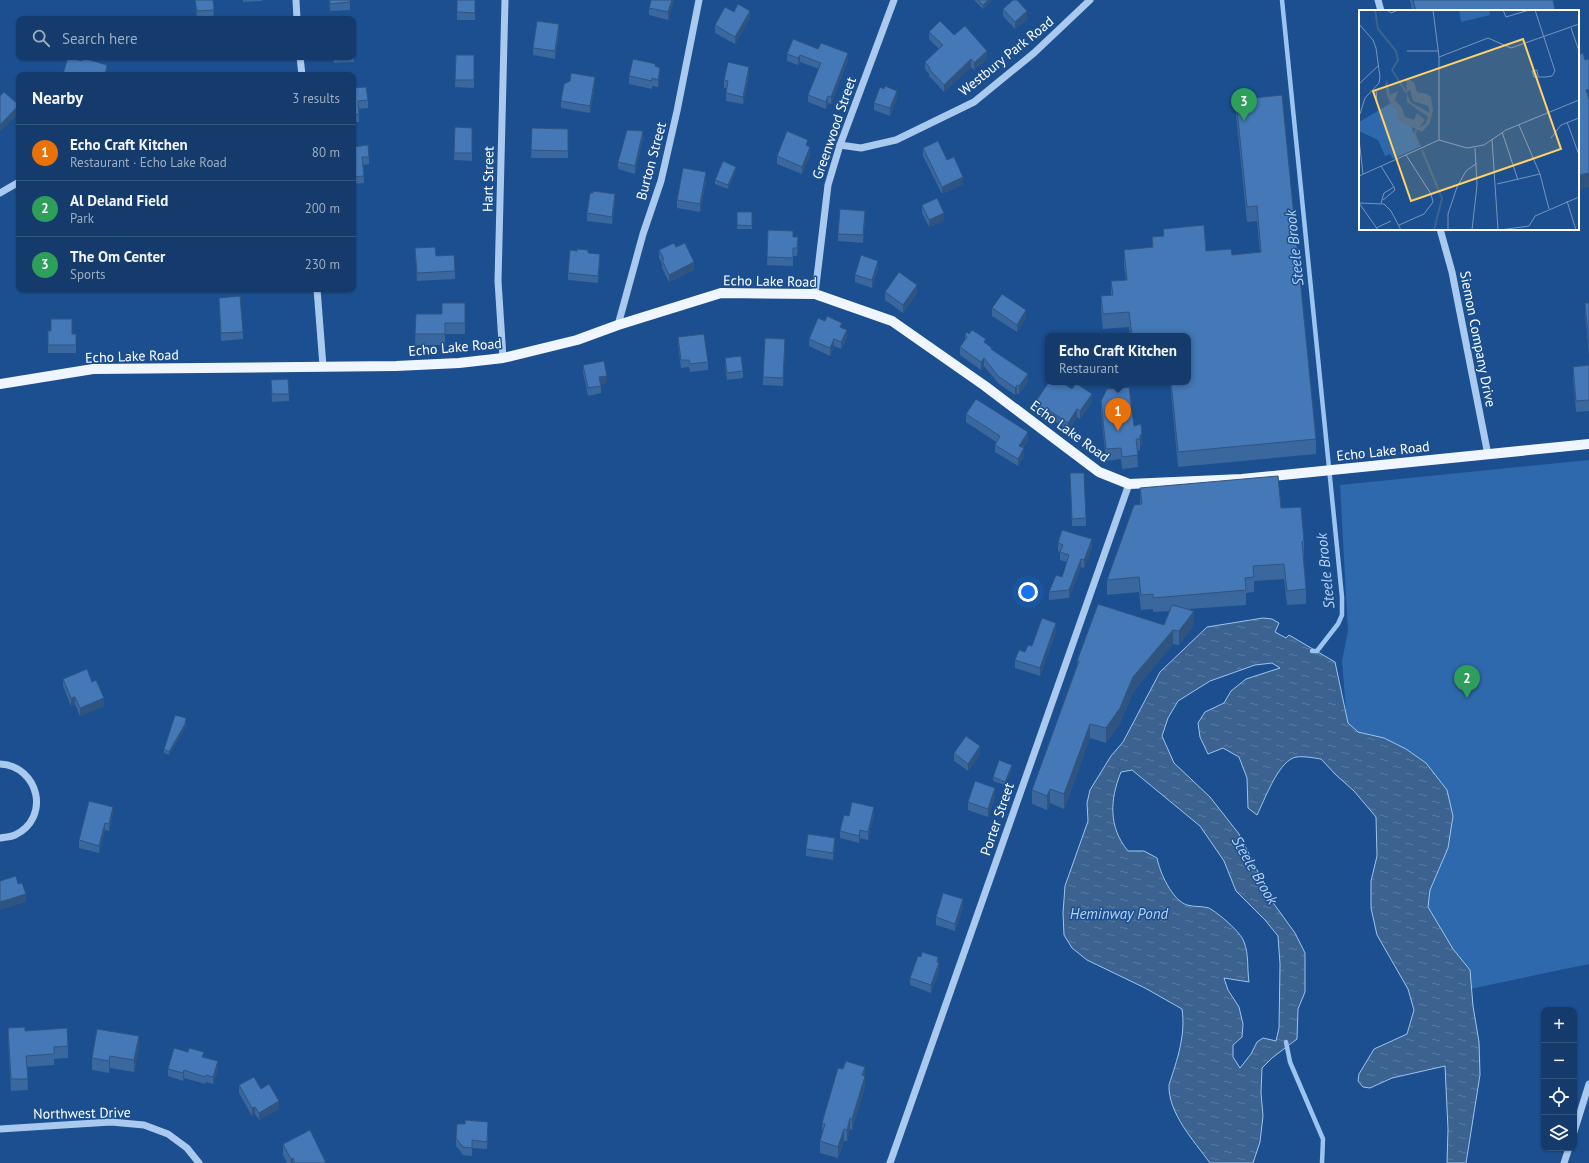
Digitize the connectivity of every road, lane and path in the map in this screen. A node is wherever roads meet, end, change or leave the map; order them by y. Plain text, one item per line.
1 (296, 0) edge
2 (504, 0) edge
3 (699, 0) edge
4 (894, 0) edge
5 (1090, 0) edge
6 (1378, 0) edge
7 (1381, 10) edge
8 (297, 16) edge
9 (300, 60) edge
10 (302, 72) edge
11 (840, 145) junction
12 (16, 184) edge
13 (0, 193) edge
14 (1440, 230) edge
15 (317, 292) edge
16 (815, 294) junction
17 (618, 325) junction
18 (504, 358) junction
19 (323, 366) junction
20 (0, 384) edge
21 (1589, 444) edge
22 (1488, 454) junction
23 (1129, 484) junction
24 (0, 764) edge
25 (0, 838) edge
26 (1589, 1084) edge
27 (1577, 1122) edge
28 (0, 1129) edge
29 (1568, 1151) edge
30 (199, 1163) edge
31 (890, 1163) edge
32 (1564, 1163) edge

1 - 8 street
2 - 18 street, Hart Street
3 - 17 street, Burton Street
4 - 11 street, Greenwood Street
5 - 11 street, Westbury Park Road
6 - 7 street
9 - 10 street
11 - 16 street, Greenwood Street
12 - 13 street
14 - 22 street, Siemon Company Drive
15 - 19 street
16 - 17 main road, Echo Lake Road
16 - 23 main road, Echo Lake Road
17 - 18 main road, Echo Lake Road
18 - 19 main road, Echo Lake Road
19 - 20 main road, Echo Lake Road
21 - 22 main road, Echo Lake Road
22 - 23 main road, Echo Lake Road
23 - 31 street, Porter Street
24 - 25 street
26 - 27 street
28 - 30 street, Northwest Drive
29 - 32 street

